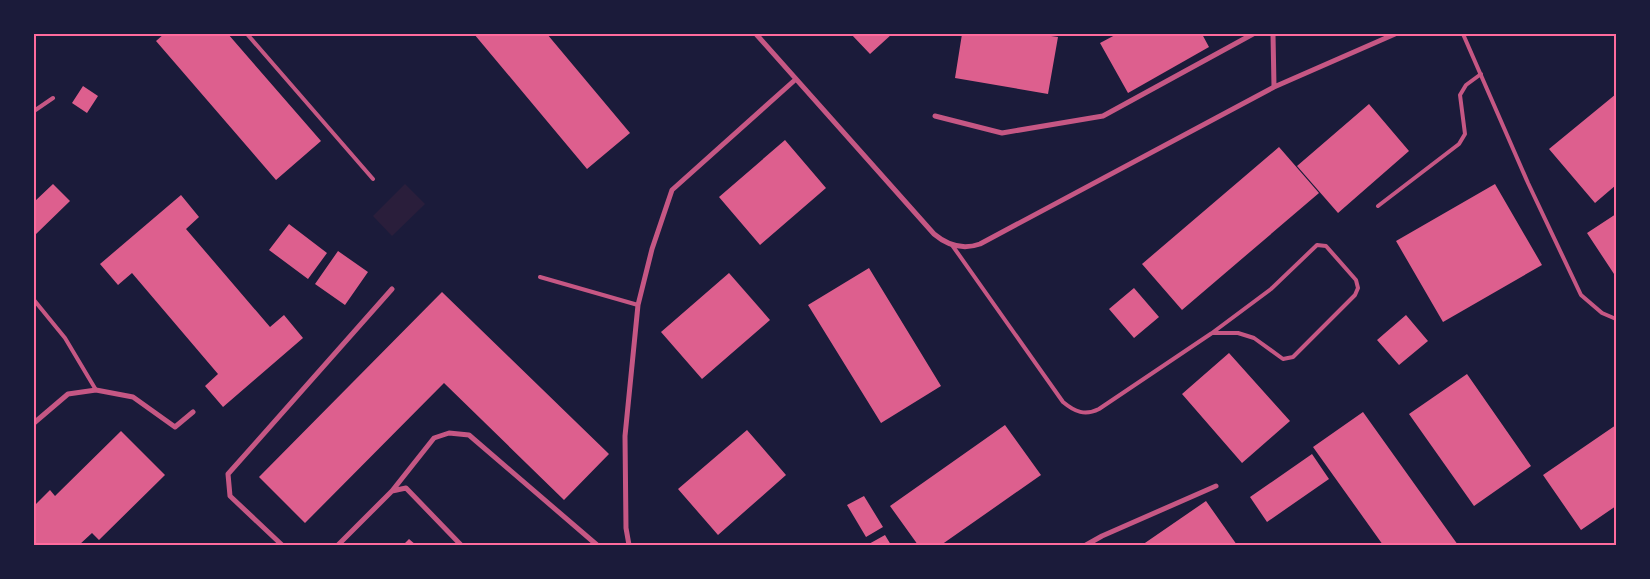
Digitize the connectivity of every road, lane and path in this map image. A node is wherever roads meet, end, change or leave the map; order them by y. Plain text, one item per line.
1 (247, 34) edge
2 (756, 34) edge
3 (1253, 34) edge
4 (1273, 34) edge
5 (1395, 34) edge
6 (1463, 34) edge
7 (1481, 74) junction
8 (796, 79) junction
9 (1274, 86) junction
10 (53, 98) dead end
11 (34, 110) edge
12 (935, 116) dead end
13 (373, 179) dead end
14 (1378, 206) dead end
15 (952, 245) junction
16 (540, 278) dead end
17 (392, 289) dead end
18 (34, 300) edge
19 (638, 305) junction
20 (1616, 319) edge
21 (1212, 333) junction
22 (96, 390) junction
23 (193, 412) dead end
24 (34, 423) edge
25 (1216, 486) dead end
26 (392, 491) junction
27 (282, 545) edge
28 (338, 545) edge
29 (461, 545) edge
30 (597, 545) edge
31 (629, 545) edge
32 (1086, 545) edge

1 - 13 lane
2 - 8 street
3 - 12 street
4 - 9 street
5 - 9 street
6 - 7 lane
7 - 14 lane
7 - 20 lane
8 - 15 street
8 - 19 street
9 - 15 street
10 - 11 lane
15 - 21 lane
16 - 19 lane
17 - 27 street
18 - 22 lane
19 - 31 street
21 - 21 lane
22 - 23 street
22 - 24 street
25 - 32 street
26 - 28 street
26 - 29 street
26 - 30 street

